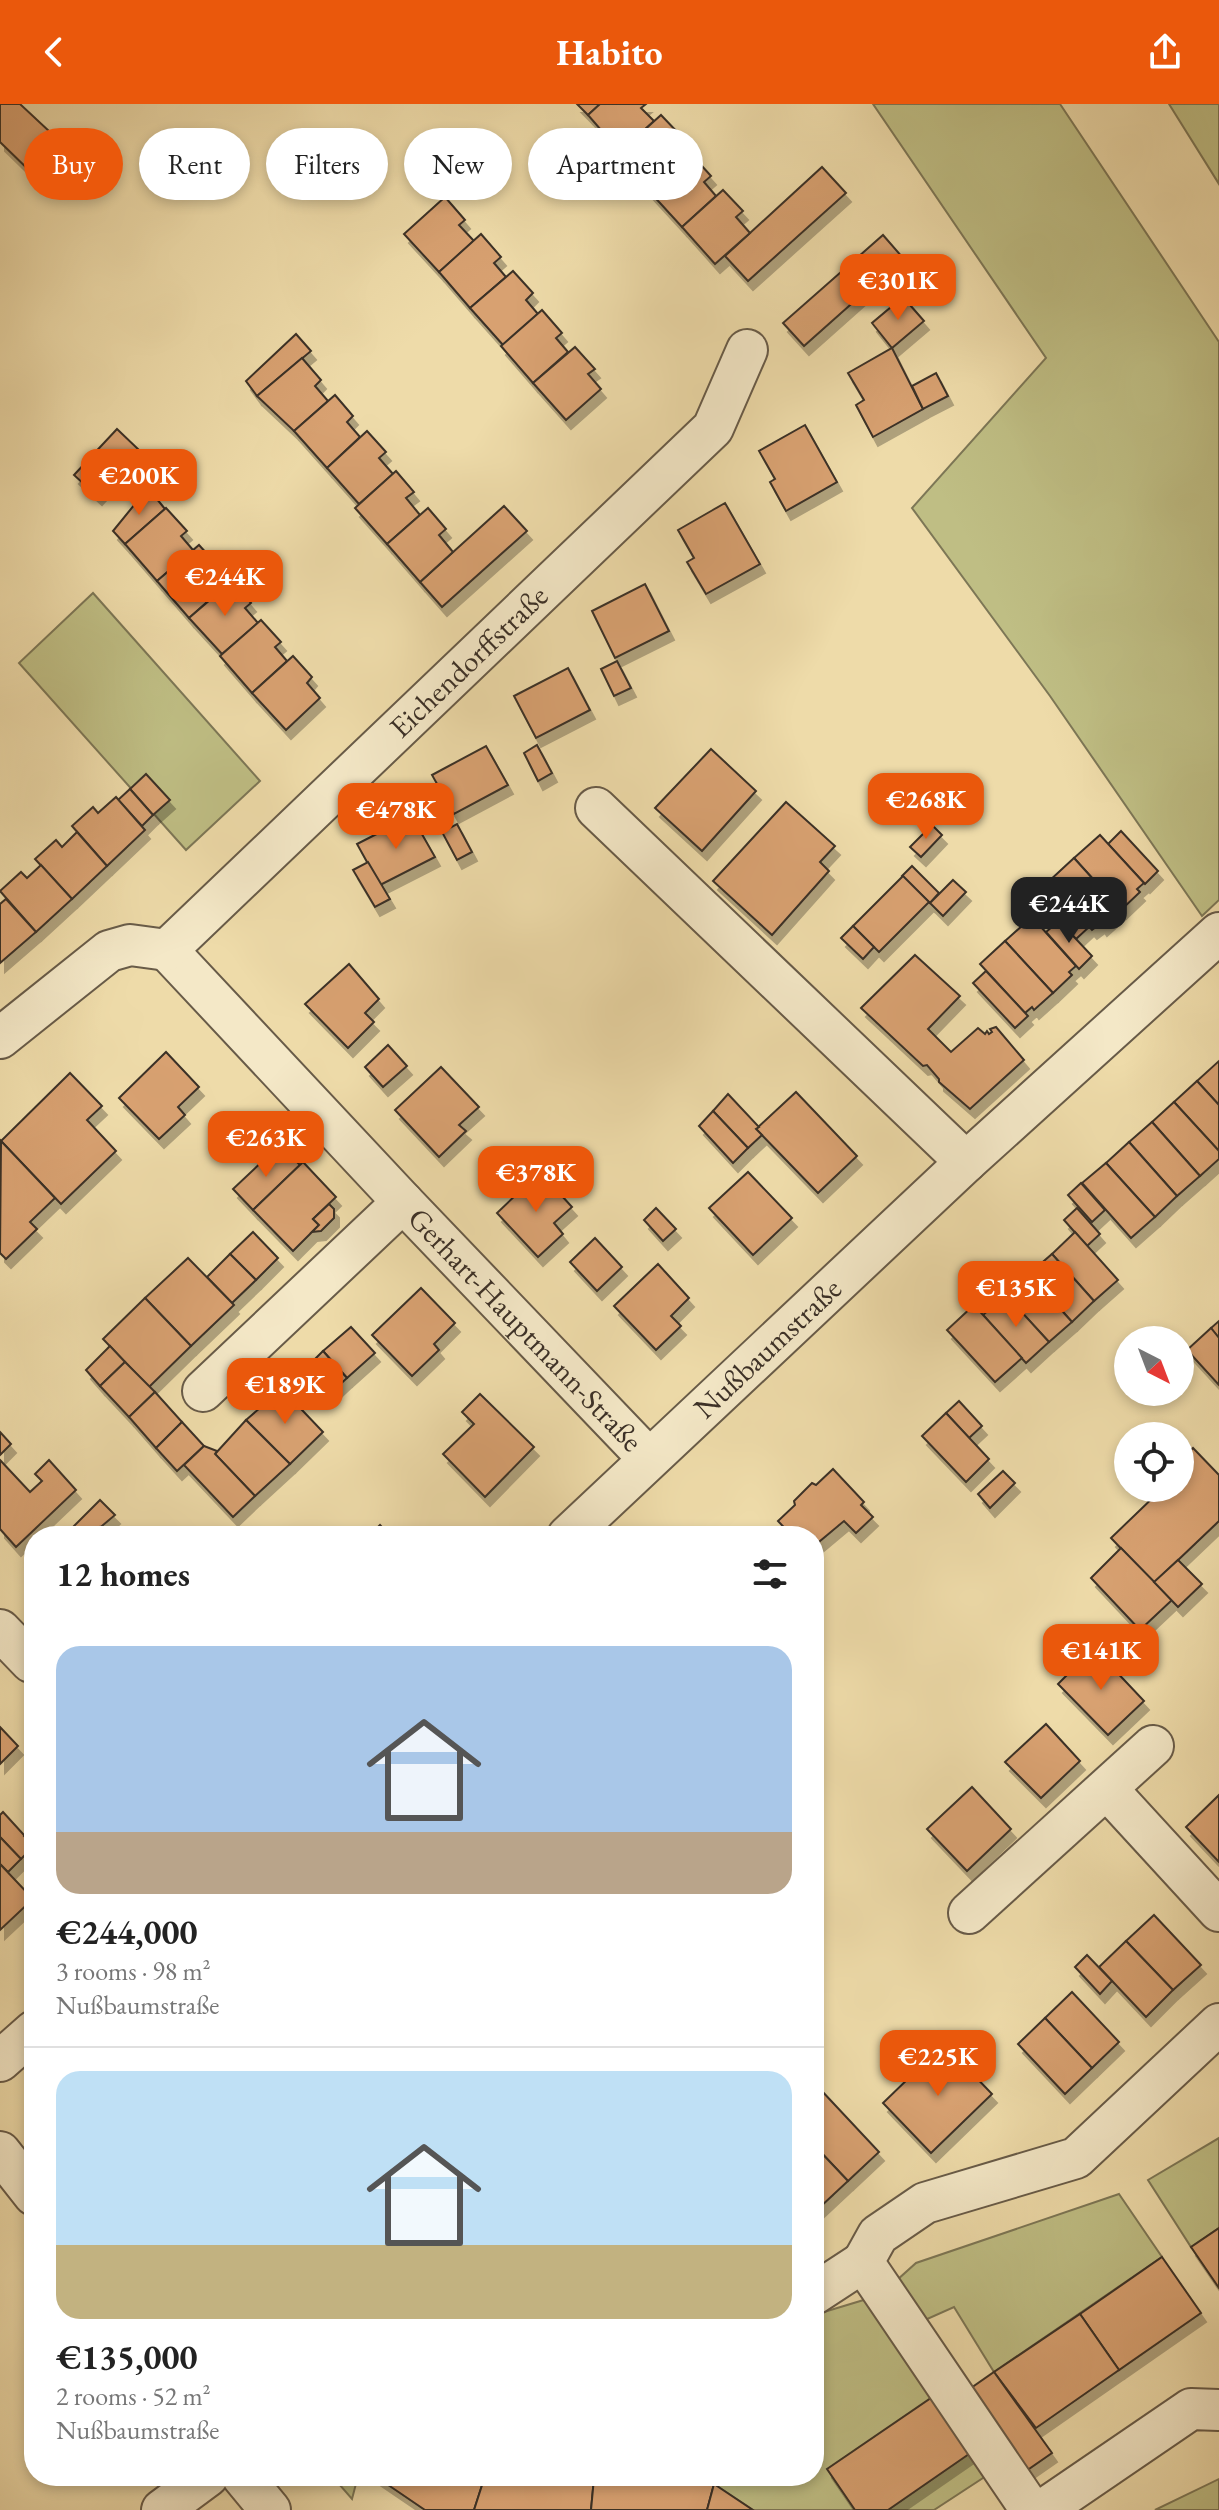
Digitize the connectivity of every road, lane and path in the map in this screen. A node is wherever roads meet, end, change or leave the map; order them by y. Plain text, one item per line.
1 (747, 350) dead end
2 (596, 808) dead end
3 (1219, 933) edge
4 (167, 950) junction
5 (0, 1038) edge
6 (966, 1162) junction
7 (403, 1202) junction
8 (203, 1391) dead end
9 (649, 1459) junction
10 (579, 1526) edge
11 (0, 1630) edge
12 (24, 1655) edge
13 (1153, 1746) dead end
14 (1107, 1789) junction
15 (1219, 1911) edge
16 (969, 1913) dead end
17 (1219, 2024) edge
18 (24, 2040) edge
19 (0, 2061) edge
20 (0, 2152) edge
21 (24, 2182) edge
22 (863, 2262) junction
23 (824, 2287) edge
24 (1219, 2410) edge
25 (194, 2486) edge
26 (250, 2486) edge
27 (162, 2510) edge
28 (270, 2510) edge
29 (1031, 2510) edge
30 (1043, 2510) edge

1 - 4 street, Eichendorffstraße
2 - 6 street
3 - 6 street, Nußbaumstraße
4 - 5 street
4 - 7 street, Gerhart-Hauptmann-Straße
6 - 9 street, Nußbaumstraße
7 - 8 street, Gerhart-Hauptmann-Straße
7 - 9 street, Gerhart-Hauptmann-Straße
9 - 10 street, Nußbaumstraße
11 - 12 street
13 - 14 street
14 - 15 street
14 - 16 street
17 - 22 street
18 - 19 street
20 - 21 street
22 - 23 street
22 - 29 street
24 - 30 street
25 - 27 street
26 - 28 street

